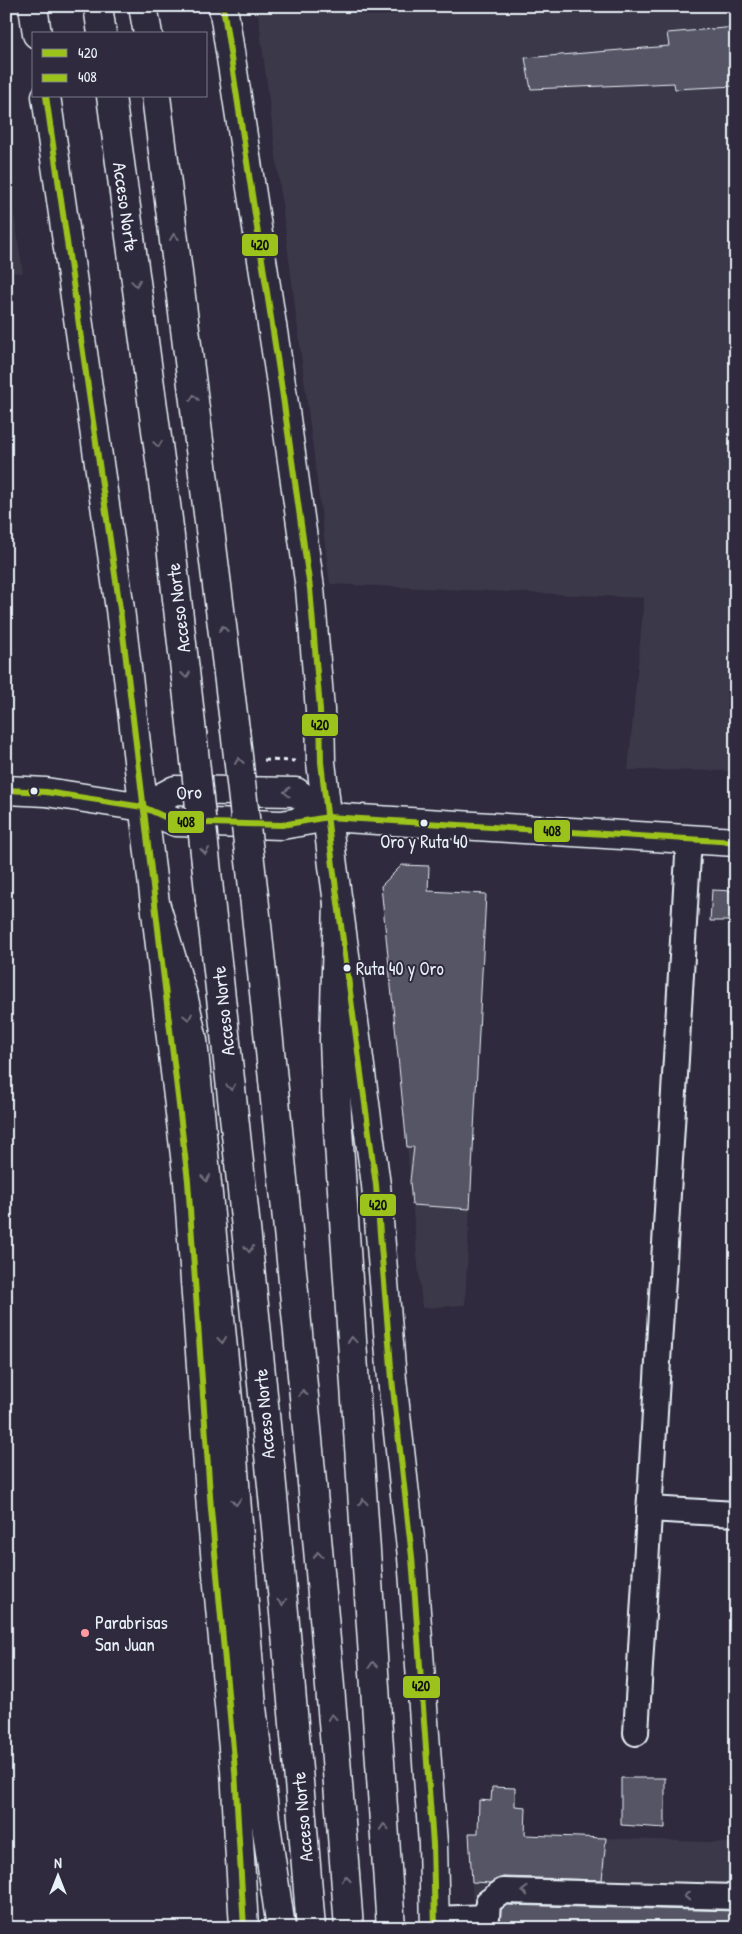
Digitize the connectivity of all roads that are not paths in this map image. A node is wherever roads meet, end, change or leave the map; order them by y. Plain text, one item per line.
1 (33, 6) edge
2 (98, 6) edge
3 (144, 6) edge
4 (223, 6) edge
5 (37, 32) edge
6 (102, 32) edge
7 (148, 32) edge
8 (46, 98) edge
9 (111, 98) edge
10 (156, 98) edge
11 (6, 790) edge
12 (143, 806) junction
13 (328, 817) junction
14 (689, 839) junction
15 (736, 842) edge
16 (338, 902) junction
17 (155, 903) junction
18 (649, 1509) junction
19 (736, 1514) edge
20 (636, 1733) dead end
21 (736, 1898) edge
22 (435, 1924) edge
23 (244, 1928) edge
24 (281, 1928) edge
25 (311, 1928) edge
26 (349, 1928) edge
27 (391, 1928) edge

1 - 5 main road
2 - 6 main road
3 - 7 main road
4 - 13 main road
8 - 12 main road
9 -> 25 main road, Acceso Norte, bridge
26 -> 10 main road, Acceso Norte, bridge
11 - 12 main road, Oro
12 - 13 main road, Oro
12 - 17 main road
13 - 14 main road, Oro
13 - 16 main road
14 - 15 main road, Oro
14 - 18 street
16 - 22 main road
27 -> 16 main road
17 - 23 main road
17 -> 24 main road
18 - 19 street
18 - 20 street
21 -> 22 street

